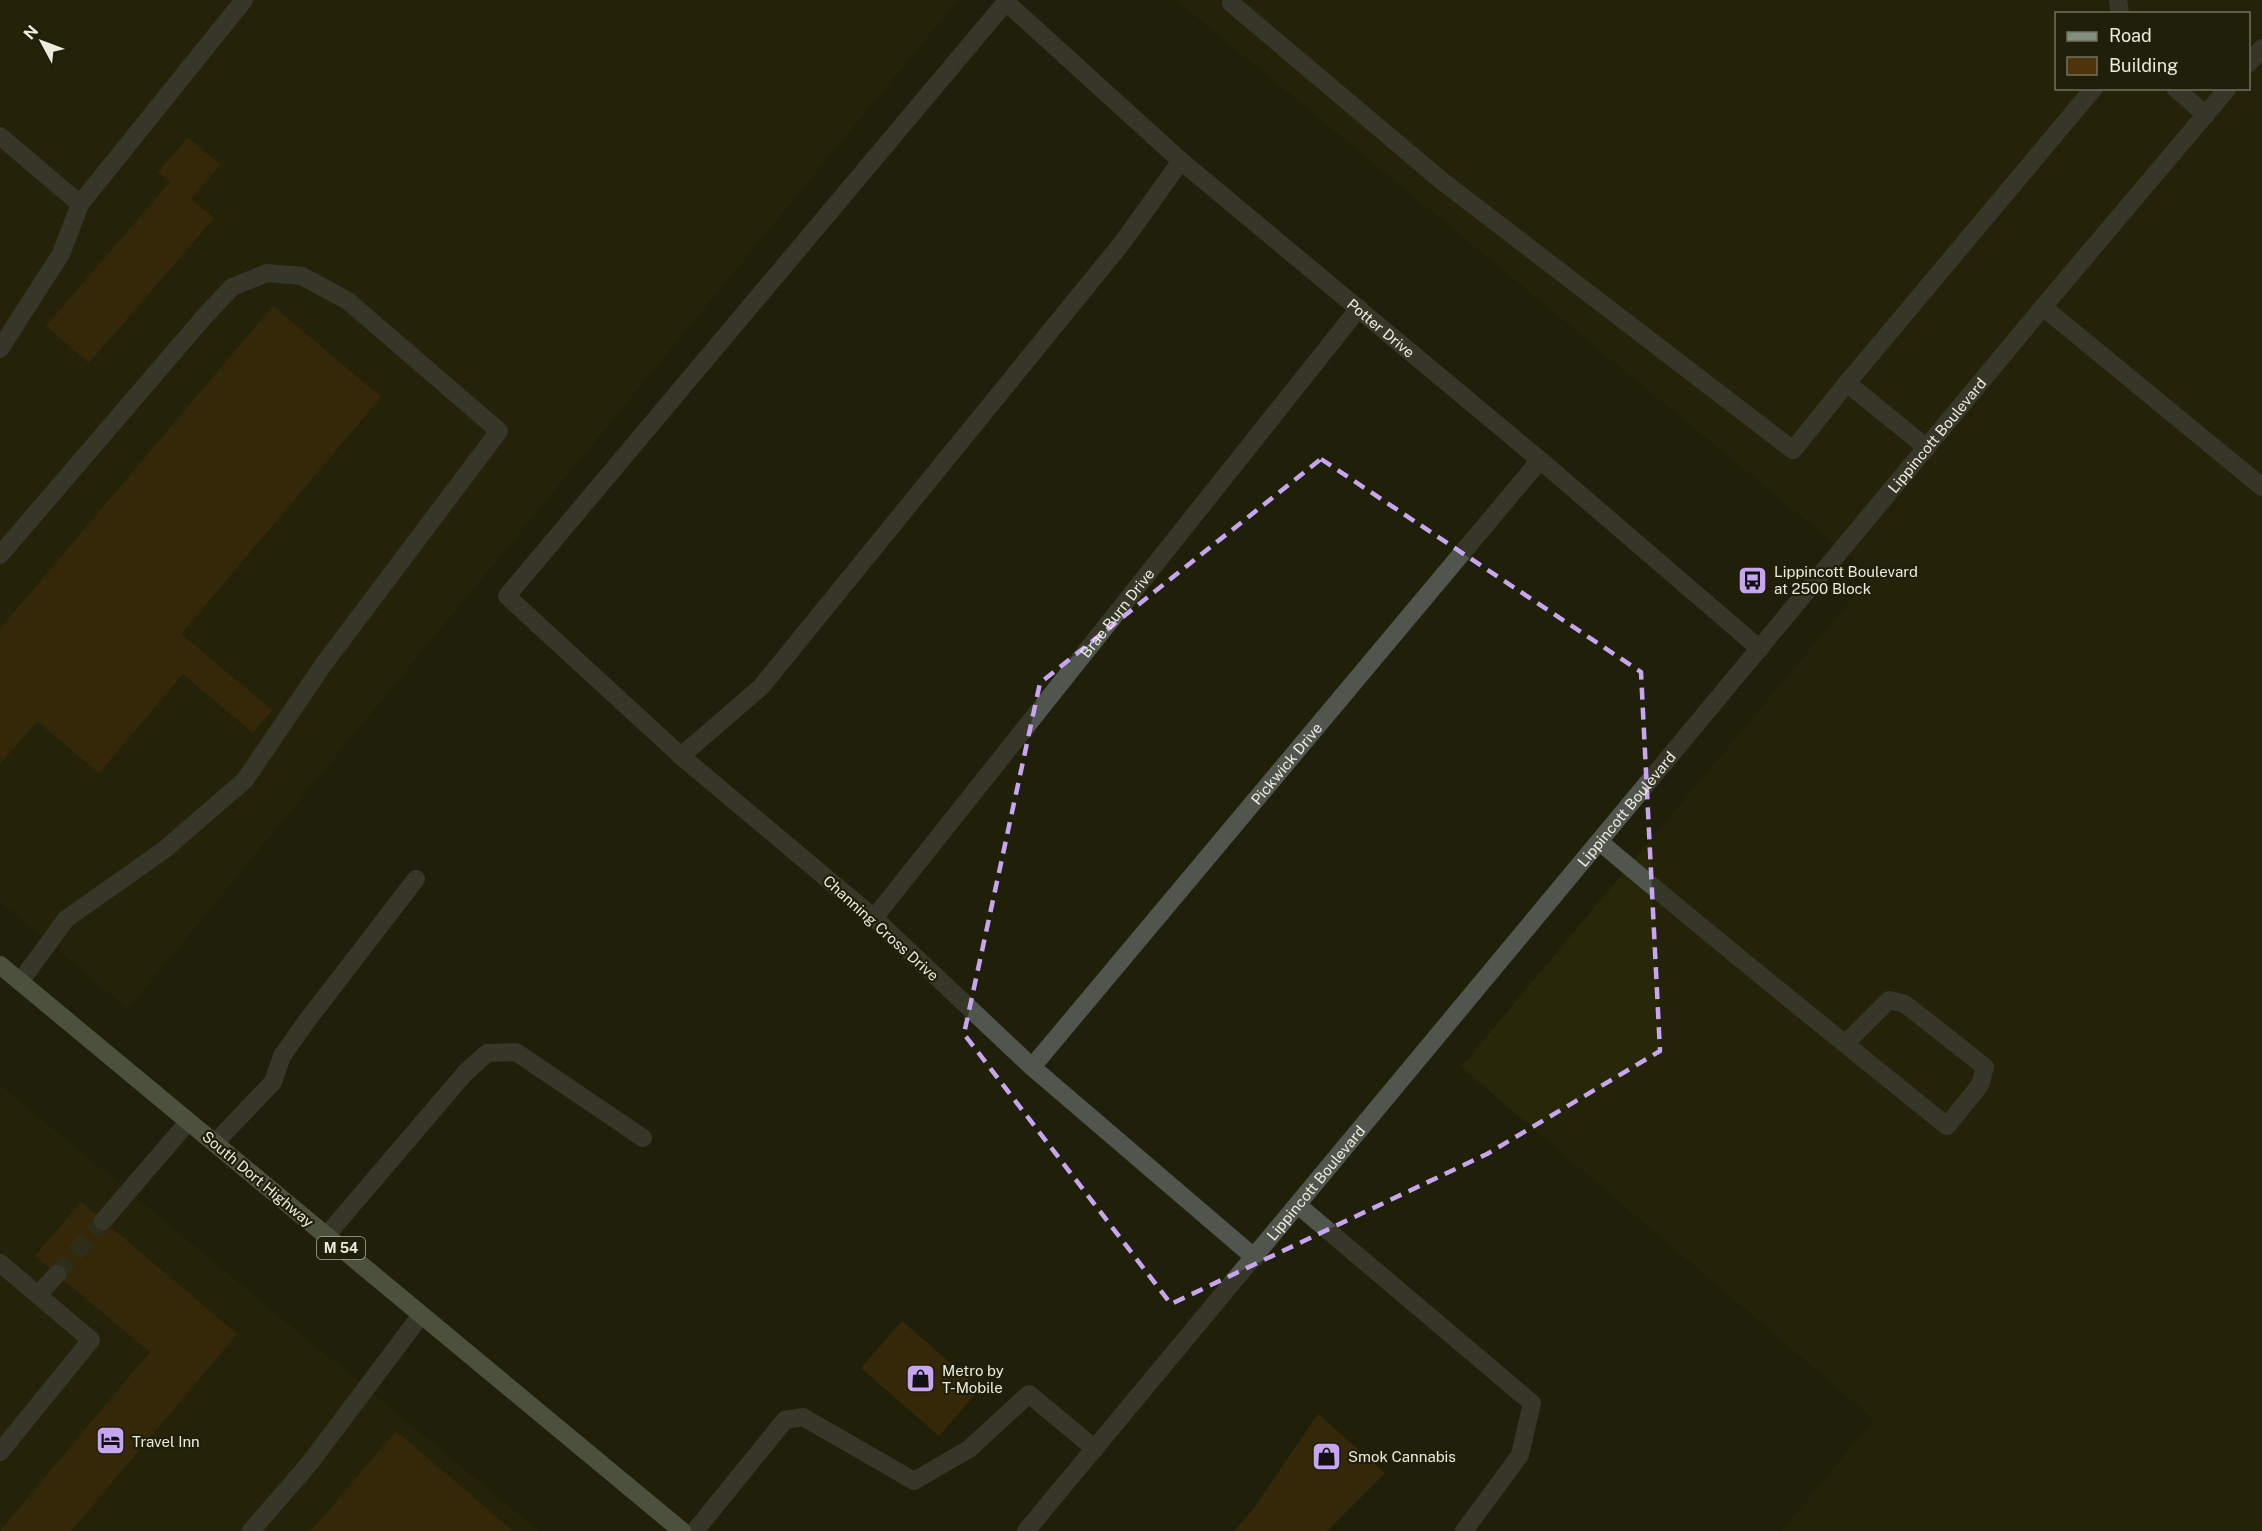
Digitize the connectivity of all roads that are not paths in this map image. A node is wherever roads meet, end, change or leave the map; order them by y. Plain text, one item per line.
1 (244, 0) edge
2 (1233, 0) edge
3 (2262, 48) edge
4 (2250, 62) edge
5 (2092, 90) edge
6 (2177, 90) edge
7 (2226, 90) edge
8 (2205, 115) junction
9 (0, 136) edge
10 (1181, 161) junction
11 (80, 204) junction
12 (2043, 307) junction
13 (1359, 308) junction
14 (0, 349) edge
15 (1847, 383) junction
16 (1927, 448) junction
17 (1540, 460) junction
18 (2262, 487) edge
19 (0, 555) edge
20 (507, 596) joint
21 (1760, 649) junction
22 (681, 756) junction
23 (1600, 842) junction
24 (416, 879) dead end
25 (873, 918) junction
26 (0, 965) edge
27 (20, 982) junction
28 (1845, 1044) junction
29 (1032, 1067) junction
30 (188, 1122) junction
31 (643, 1138) dead end
32 (215, 1143) junction
33 (1299, 1206) junction
34 (103, 1221) tunnel mouth
35 (326, 1236) junction
36 (1255, 1258) junction
37 (0, 1263) edge
38 (57, 1274) tunnel mouth
39 (38, 1295) junction
40 (421, 1315) junction
41 (1095, 1449) junction
42 (0, 1452) edge
43 (250, 1531) edge
44 (682, 1531) edge
45 (695, 1531) edge
46 (1026, 1531) edge
47 (1464, 1531) edge

1 - 11 street
2 - 15 street
3 - 4 street
5 - 15 street
6 - 8 street
7 - 8 street, Lippincott Boulevard
8 - 12 street, Lippincott Boulevard
9 - 11 street
10 - 13 street, Potter Drive
10 - 20 street, Potter Drive
10 - 22 street
11 - 14 street
12 - 16 street, Lippincott Boulevard
12 - 18 street
13 - 17 street, Potter Drive
13 - 25 street, Brae Burn Drive
15 - 16 street
16 - 21 street, Lippincott Boulevard
17 - 21 street, Potter Drive
17 - 29 street, Pickwick Drive
19 - 27 street
20 - 22 street, Channing Cross Drive
21 - 23 street, Lippincott Boulevard
22 - 25 street, Channing Cross Drive
23 - 28 street
23 - 33 street, Lippincott Boulevard
24 - 32 street
25 - 29 street, Channing Cross Drive
26 - 27 main road, South Dort Highway / M 54
27 - 30 main road, South Dort Highway / M 54
28 - 28 street
29 - 36 street, Channing Cross Drive
30 - 32 main road, South Dort Highway / M 54
30 - 34 street
31 - 35 street
32 - 35 main road, South Dort Highway / M 54
33 - 36 street, Lippincott Boulevard
33 - 47 street
35 - 40 main road, South Dort Highway / M 54
36 - 41 street, Lippincott Boulevard
37 - 39 street
38 - 39 street
39 - 42 street
40 - 43 street
40 - 44 main road, South Dort Highway / M 54
41 - 45 street
41 - 46 street, Lippincott Boulevard

